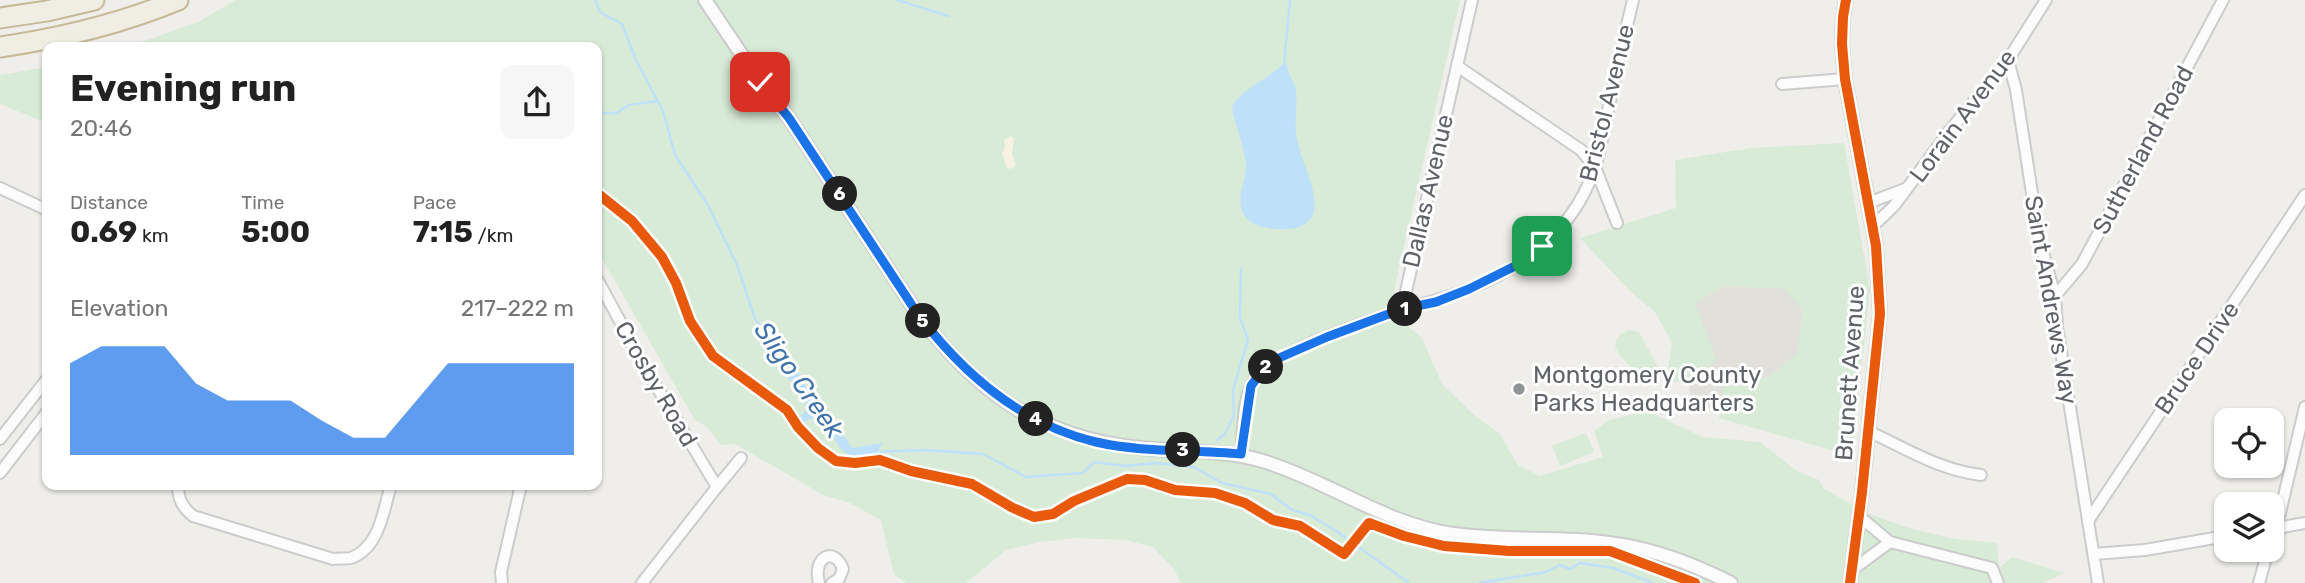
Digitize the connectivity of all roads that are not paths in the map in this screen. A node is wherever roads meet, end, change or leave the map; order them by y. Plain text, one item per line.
1 (94, 0) edge
2 (178, 0) edge
3 (705, 0) edge
4 (1472, 0) edge
5 (1633, 0) edge
6 (1846, 0) edge
7 (2046, 0) edge
8 (2223, 0) edge
9 (0, 19) edge
10 (0, 47) edge
11 (2008, 60) junction
12 (1457, 66) junction
13 (1845, 79) junction
14 (1782, 85) dead end
15 (1595, 166) junction
16 (1910, 186) junction
17 (0, 188) edge
18 (2305, 195) edge
19 (1868, 203) junction
20 (42, 208) edge
21 (1617, 223) dead end
22 (1872, 227) junction
23 (602, 288) edge
24 (2056, 296) junction
25 (1402, 309) junction
26 (42, 385) edge
27 (2305, 407) edge
28 (42, 417) edge
29 (1868, 431) junction
30 (0, 439) edge
31 (1241, 454) junction
32 (741, 458) dead end
33 (4, 459) edge
34 (0, 473) edge
35 (1981, 475) dead end
36 (717, 487) junction
37 (178, 490) edge
38 (390, 490) edge
39 (520, 490) edge
40 (2284, 496) edge
41 (1859, 516) junction
42 (2088, 521) junction
43 (2305, 523) edge
44 (2284, 528) edge
45 (2214, 538) edge
46 (1891, 542) junction
47 (2094, 554) junction
48 (2265, 562) edge
49 (1851, 577) edge
50 (502, 583) edge
51 (642, 583) edge
52 (819, 583) edge
53 (832, 583) edge
54 (1731, 583) edge
55 (1998, 583) edge
56 (2098, 583) edge
57 (2259, 583) edge

1 - 9 highway
2 - 10 highway
3 - 31 street
4 - 12 street, Dallas Avenue
5 - 15 street, Bristol Avenue
6 - 13 street, Brunett Avenue
7 - 11 street, Lorain Avenue
8 - 24 street, Sutherland Road
11 - 16 street, Lorain Avenue
11 - 24 street, Saint Andrews Way
12 - 15 street
12 - 25 street, Dallas Avenue
13 - 14 street
13 - 19 street, Brunett Avenue
15 - 21 street
15 - 25 street, Bristol Avenue
16 - 19 street
16 - 22 street, Lorain Avenue
17 - 20 street
18 - 42 street, Bruce Drive
19 - 22 street, Brunett Avenue
22 - 29 street, Brunett Avenue
23 - 36 street, Crosby Road
24 - 42 street, Saint Andrews Way
25 - 31 street
26 - 30 street
27 - 40 street
28 - 33 street
29 - 35 street
29 - 41 street, Brunett Avenue
31 - 54 street
32 - 36 street
33 - 34 street
36 - 51 street
37 - 38 street
39 - 50 street
41 - 46 street
41 - 49 street, Brunett Avenue
42 - 47 street, Saint Andrews Way
43 - 44 street
45 - 47 street
46 - 49 street
46 - 55 street
47 - 56 street, Saint Andrews Way
48 - 57 street
52 - 53 street

